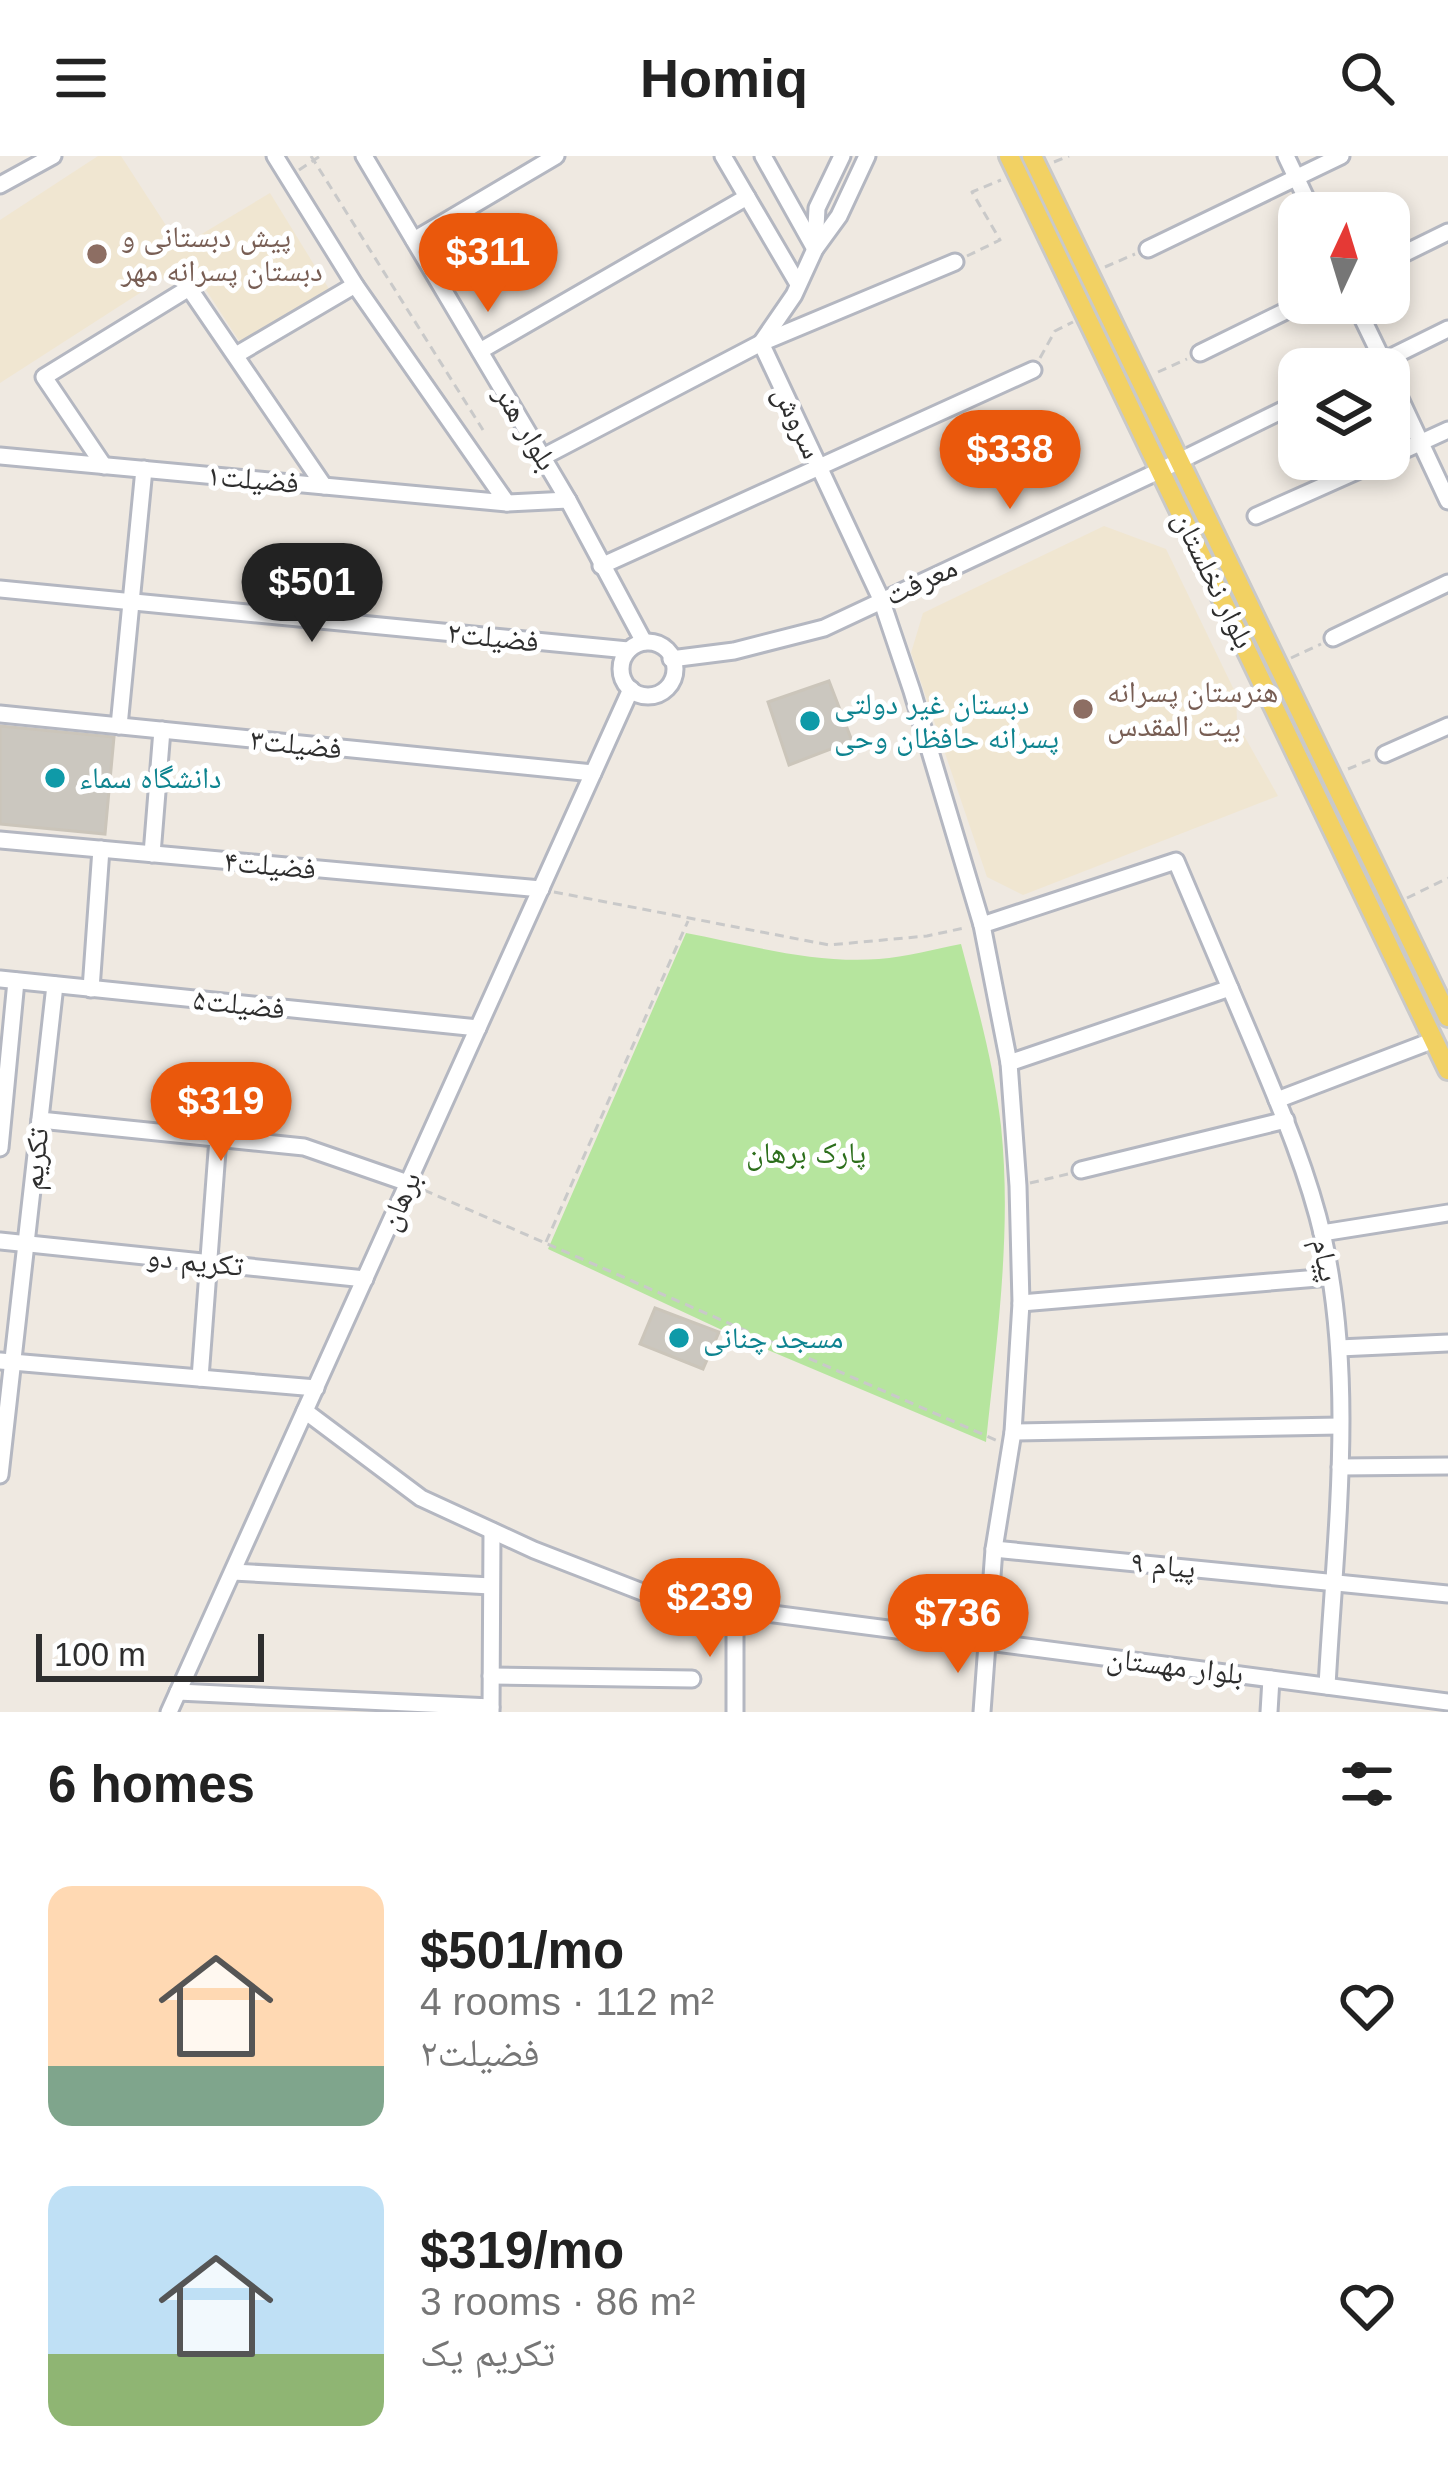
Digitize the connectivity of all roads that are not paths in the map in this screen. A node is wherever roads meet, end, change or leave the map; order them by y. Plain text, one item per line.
1 (52, 156) edge
2 (275, 156) edge
3 (364, 156) edge
4 (556, 156) edge
5 (722, 156) edge
6 (764, 156) edge
7 (842, 156) edge
8 (867, 156) edge
9 (1286, 156) edge
10 (1342, 156) edge
11 (1037, 162) edge
12 (1014, 165) edge
13 (1296, 178) junction
14 (0, 184) edge
15 (1303, 192) edge
16 (747, 197) junction
17 (1448, 232) edge
18 (414, 240) junction
19 (815, 249) junction
20 (1148, 249) road end
21 (1410, 251) edge
22 (955, 262) road end
23 (799, 284) junction
24 (355, 285) junction
25 (1278, 315) edge
26 (1448, 329) edge
27 (761, 343) junction
28 (480, 350) junction
29 (1410, 352) edge
30 (1200, 353) road end
31 (236, 355) junction
32 (1033, 370) road end
33 (1278, 412) edge
34 (1410, 423) edge
35 (1448, 430) edge
36 (1420, 442) junction
37 (1410, 447) edge
38 (0, 456) edge
39 (543, 457) junction
40 (1180, 461) junction
41 (104, 466) junction
42 (820, 468) junction
43 (144, 469) junction
44 (1161, 470) junction
45 (1337, 480) edge
46 (324, 486) junction
47 (568, 500) junction
48 (1448, 501) edge
49 (507, 503) junction
50 (1256, 516) dead end
51 (602, 566) junction
52 (1448, 583) edge
53 (0, 589) edge
54 (881, 599) junction
55 (130, 602) junction
56 (1333, 638) road end
57 (636, 646) junction
58 (671, 659) junction
59 (631, 689) junction
60 (0, 714) edge
61 (119, 726) junction
62 (1448, 726) edge
63 (162, 730) junction
64 (1385, 754) road end
65 (593, 773) junction
66 (0, 840) edge
67 (101, 849) junction
68 (152, 854) junction
69 (541, 889) junction
70 (982, 925) junction
71 (8, 980) edge
72 (55, 985) junction
73 (91, 988) junction
74 (1230, 988) junction
75 (1448, 1017) edge
76 (478, 1028) junction
77 (1433, 1040) junction
78 (1009, 1063) junction
79 (1448, 1070) edge
80 (1277, 1100) junction
81 (2, 1109) edge
82 (40, 1120) junction
83 (1286, 1120) junction
84 (218, 1138) junction
85 (0, 1148) edge
86 (1081, 1170) road end
87 (408, 1183) junction
88 (1448, 1213) edge
89 (1322, 1233) junction
90 (0, 1241) edge
91 (26, 1244) junction
92 (208, 1263) junction
93 (1330, 1277) junction
94 (364, 1279) junction
95 (1021, 1303) junction
96 (1448, 1343) edge
97 (1339, 1348) junction
98 (6, 1362) edge
99 (200, 1378) junction
100 (316, 1388) junction
101 (305, 1411) junction
102 (1340, 1426) junction
103 (1012, 1439) junction
104 (1448, 1466) edge
105 (1340, 1467) junction
106 (0, 1475) edge
107 (492, 1531) junction
108 (994, 1549) junction
109 (232, 1571) junction
110 (1333, 1582) junction
111 (491, 1586) junction
112 (1448, 1594) edge
113 (735, 1609) junction
114 (985, 1642) junction
115 (491, 1676) junction
116 (692, 1679) dead end
117 (1271, 1679) junction
118 (1328, 1686) junction
119 (178, 1692) junction
120 (1448, 1702) edge
121 (491, 1710) edge
122 (169, 1712) edge
123 (735, 1712) edge
124 (982, 1712) edge
125 (1268, 1712) edge

1 - 14 street
2 - 24 street, بلوار هنر
3 - 18 street, بلوار هنر
4 - 18 street
5 - 16 street
6 - 19 street
7 - 19 street
8 - 19 street
9 - 13 street
10 - 13 street
11 - 40 main road, بلوار نخلستان
12 - 44 main road, بلوار نخلستان
13 - 15 street
13 - 20 street
16 - 23 street
16 - 28 street
17 - 21 street
18 - 28 street, بلوار هنر
19 - 23 street
22 - 27 street
23 - 27 street
24 - 31 street
24 - 49 street, بلوار هنر
25 - 30 street
26 - 29 street
27 - 39 street
27 - 42 street, سروش
28 - 39 street, بلوار هنر
31 - 41 street
31 - 46 street
32 - 42 street
33 - 40 street, معرفت
34 - 36 street
35 - 36 street
36 - 37 street
36 - 48 street
38 - 41 street, فضیلت۱
39 - 47 street, بلوار هنر
40 - 44 street, معرفت
40 - 75 main road, بلوار نخلستان
41 - 43 street, فضیلت۱
42 - 51 street
42 - 54 street, سروش
43 - 46 street, فضیلت۱
43 - 55 street
44 - 54 street, معرفت
44 - 77 main road, بلوار نخلستان
45 - 50 street
46 - 49 street, فضیلت۱
47 - 49 street, فضیلت۱
47 - 51 street, بلوار هنر
51 - 57 street, بلوار هنر
52 - 56 street
53 - 55 street, فضیلت۲
54 - 58 street, معرفت
54 - 70 street, سروش
55 - 57 street, فضیلت۲
55 - 61 street
57 - 58 street
57 - 59 street
58 - 59 street
59 - 65 street, برهان
60 - 61 street, فضیلت۳
61 - 63 street, فضیلت۳
62 - 64 street
63 - 65 street, فضیلت۳
63 - 68 street
65 - 69 street, برهان
66 - 67 street, فضیلت۴
67 - 68 street, فضیلت۴
67 - 73 street
68 - 69 street, فضیلت۴
69 - 76 street, برهان
70 - 74 street, پیام
70 - 78 street, سروش
71 - 72 street, فضیلت۵
71 - 81 street, تکریم
72 - 73 street, فضیلت۵
72 - 82 street, تکریم
73 - 76 street, فضیلت۵
74 - 78 street
74 - 80 street, پیام
76 - 87 street, برهان
77 - 79 main road, بلوار نخلستان
77 - 80 street
78 - 95 street, سروش
80 - 83 street, پیام
81 - 85 street, تکریم
82 - 84 street
82 - 91 street, تکریم
83 - 86 street
83 - 89 street, پیام
84 - 87 street
84 - 92 street
87 - 94 street, برهان
88 - 89 street
89 - 93 street, پیام
90 - 91 street, تکریم دو
91 - 92 street, تکریم دو
91 - 98 street, تکریم
92 - 94 street, تکریم دو
92 - 99 street
93 - 95 street
93 - 97 street, پیام
94 - 100 street, برهان
95 - 103 street, سروش
96 - 97 street
97 - 102 street, پیام
98 - 99 street
98 - 106 street, تکریم
99 - 100 street
100 - 101 street, برهان
101 - 107 street, بلوار مهستان
101 - 109 street, برهان
102 - 103 street
102 - 105 street, پیام
103 - 108 street, سروش
104 - 105 street
105 - 110 street, پیام
107 - 111 street
107 - 113 street, بلوار مهستان
108 - 110 street, پیام ۹
108 - 114 street, سروش
109 - 111 street
109 - 119 street, برهان
110 - 112 street, پیام ۹
110 - 118 street, پیام
111 - 115 street
113 - 114 street, بلوار مهستان
113 - 123 street
114 - 117 street, بلوار مهستان
114 - 124 street, سروش
115 - 116 street
115 - 121 street
117 - 118 street, بلوار مهستان
117 - 125 street
118 - 120 street, بلوار مهستان
119 - 121 street
119 - 122 street, برهان

